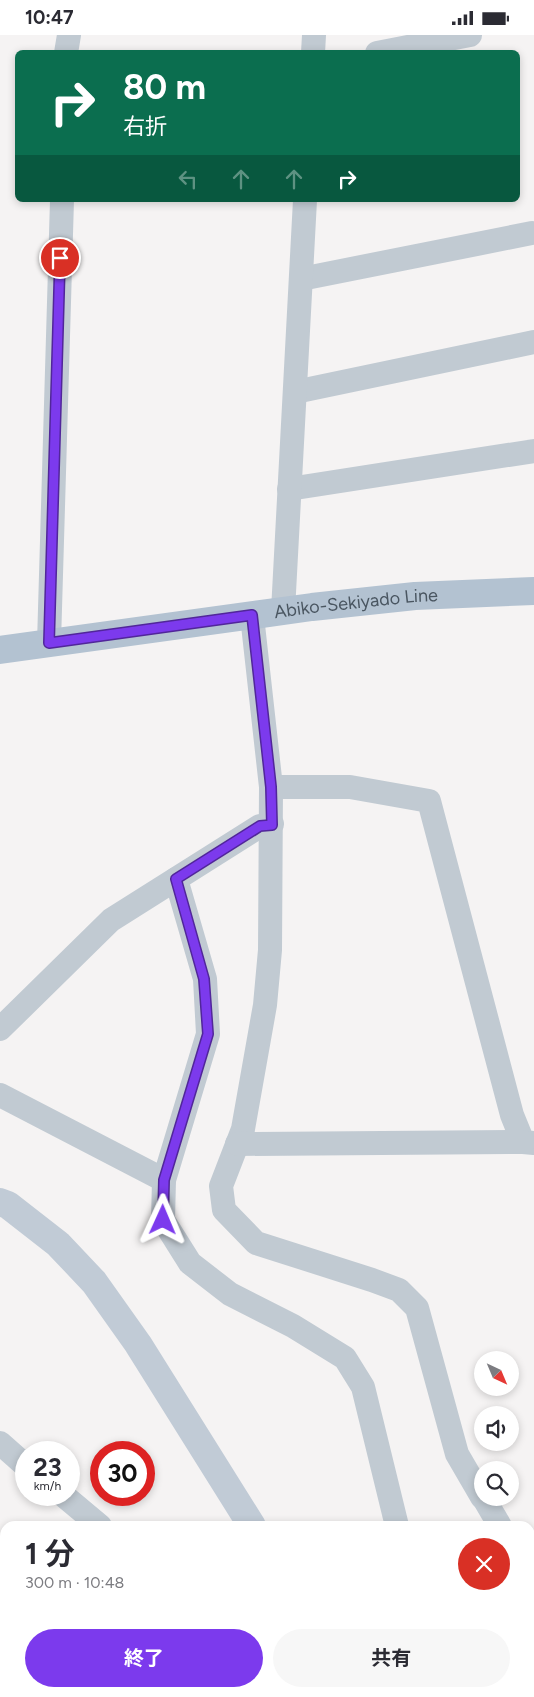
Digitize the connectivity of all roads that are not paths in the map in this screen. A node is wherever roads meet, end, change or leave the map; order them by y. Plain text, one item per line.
1 (68, 35) edge
2 (314, 35) edge
3 (470, 35) edge
4 (66, 50) edge
5 (313, 50) edge
6 (392, 50) edge
7 (62, 202) edge
8 (305, 202) edge
9 (532, 233) dead end
10 (301, 279) junction
11 (534, 342) edge
12 (295, 393) junction
13 (534, 451) edge
14 (290, 489) junction
15 (534, 591) edge
16 (283, 611) junction
17 (252, 615) junction
18 (49, 643) junction
19 (0, 650) edge
20 (271, 787) junction
21 (272, 825) junction
22 (176, 879) junction
23 (0, 1029) edge
24 (0, 1095) edge
25 (529, 1142) edge
26 (237, 1144) junction
27 (164, 1180) junction
28 (0, 1202) edge
29 (0, 1443) edge
30 (15, 1456) edge
31 (474, 1483) edge
32 (75, 1506) edge
33 (488, 1506) edge
34 (94, 1521) edge
35 (249, 1521) edge
36 (396, 1521) edge
37 (497, 1521) edge

1 - 4 street
2 - 5 street
3 - 6 street
7 - 18 street
8 - 10 street
9 - 10 street
10 - 12 street
11 - 12 street
12 - 14 street
13 - 14 street
14 - 16 street
15 - 16 main road, Abiko-Sekiyado Line
16 - 17 main road, Abiko-Sekiyado Line
17 - 18 main road, Abiko-Sekiyado Line
17 - 20 street
18 - 19 main road, Abiko-Sekiyado Line
20 - 21 street
20 - 25 street
21 - 22 street
21 - 26 street
22 - 23 street
22 - 27 street
24 - 27 street
25 - 26 street
26 - 31 street
27 - 36 street
28 - 35 street
29 - 30 street
32 - 34 street
33 - 37 street

